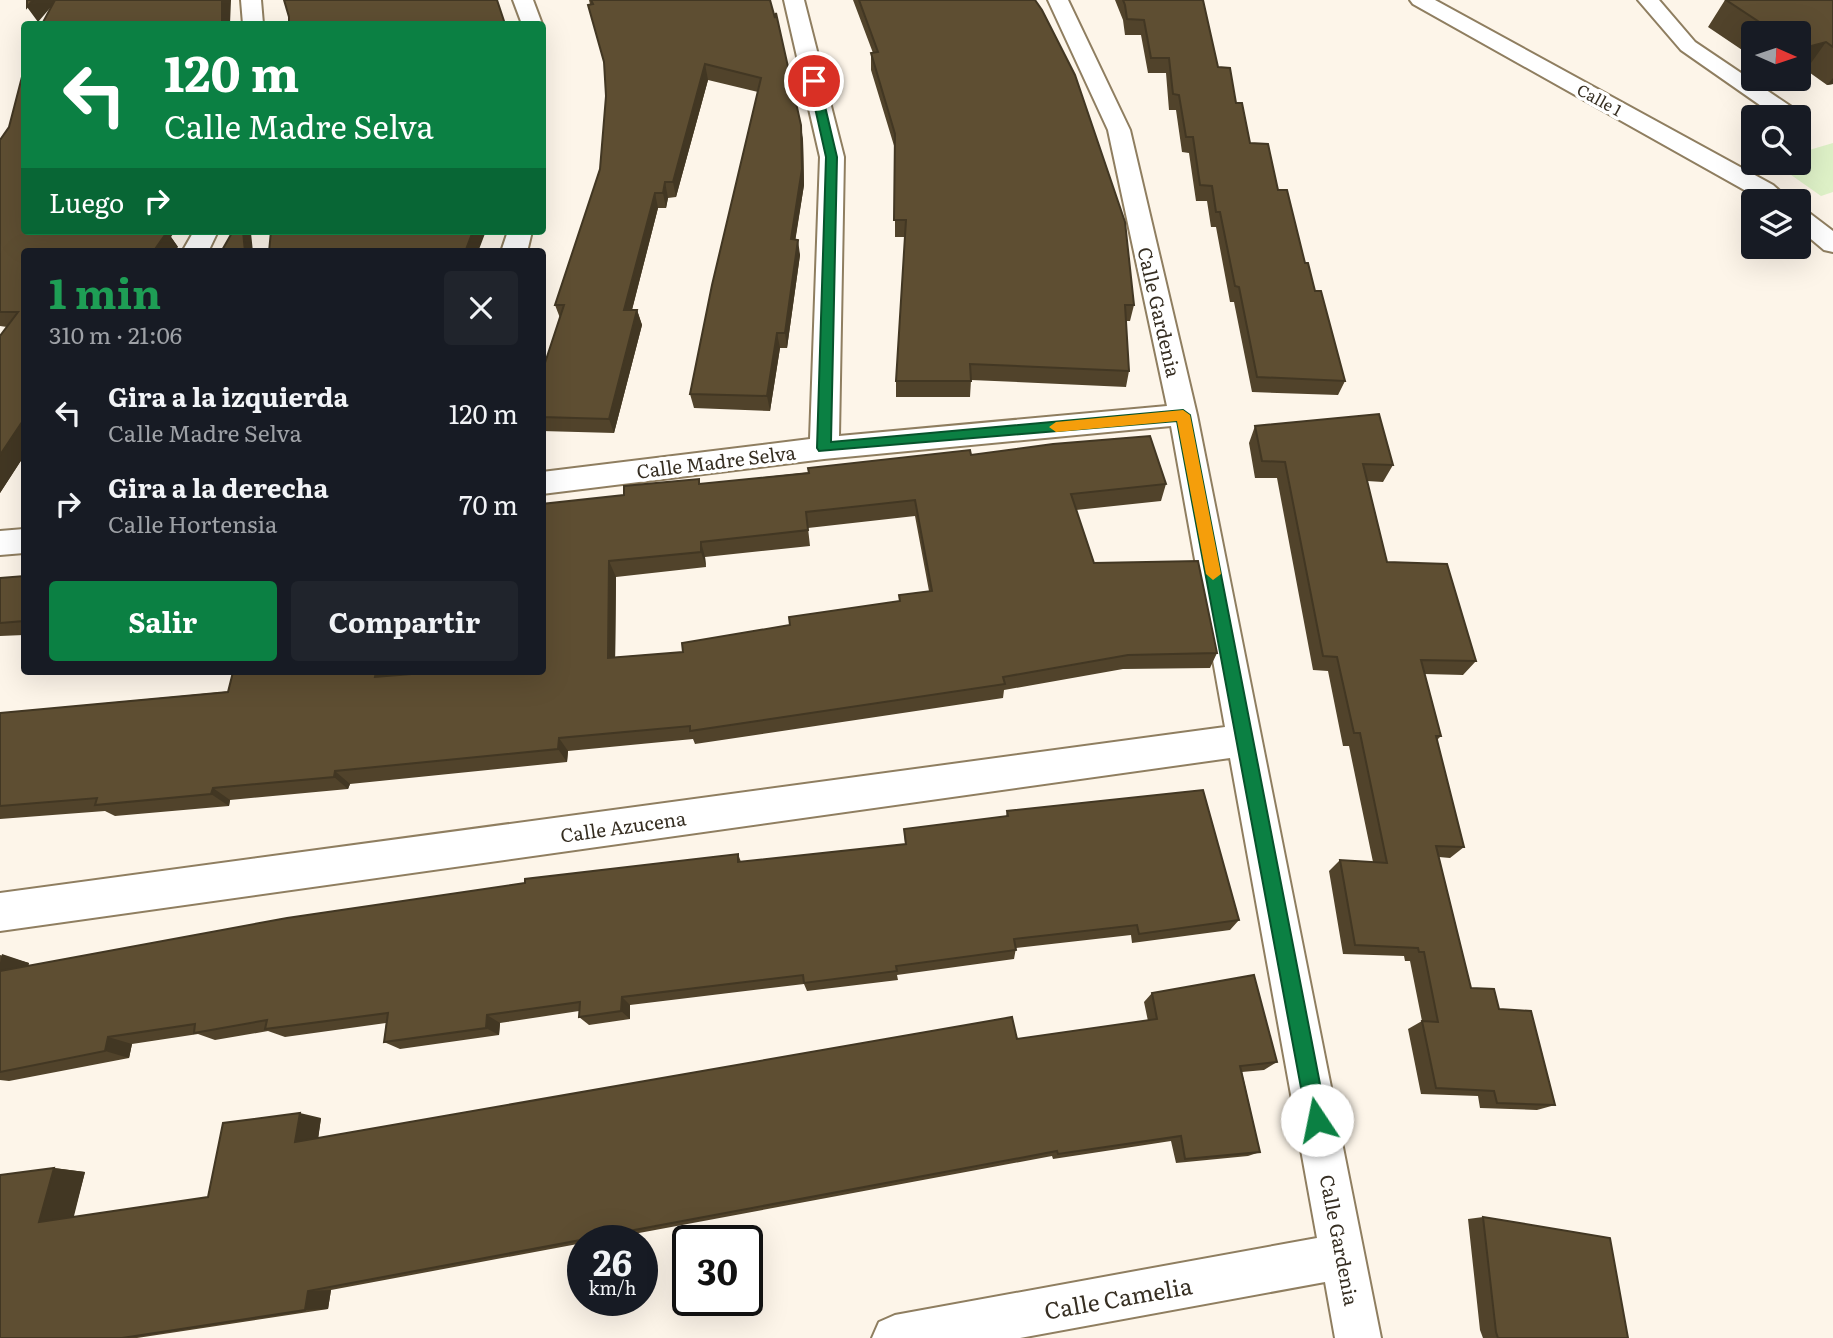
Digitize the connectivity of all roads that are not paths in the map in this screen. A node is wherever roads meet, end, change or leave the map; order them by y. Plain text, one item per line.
1 (251, 0) edge
2 (523, 0) edge
3 (794, 0) edge
4 (1058, 0) edge
5 (1420, 0) edge
6 (1648, 0) edge
7 (253, 21) edge
8 (532, 21) edge
9 (1774, 105) edge
10 (1763, 189) edge
11 (1811, 227) edge
12 (1833, 244) edge
13 (1183, 415) junction
14 (824, 448) junction
15 (546, 483) edge
16 (21, 541) edge
17 (0, 543) edge
18 (1245, 740) junction
19 (0, 912) edge
20 (1342, 1256) junction
21 (894, 1338) edge
22 (1358, 1338) edge

1 - 7 street
2 - 8 street
3 - 14 street
4 - 13 street, Calle Gardenia
5 - 10 street, Calle 1
6 - 9 street
11 - 12 street
13 - 14 street, Calle Madre Selva
13 - 18 street, Calle Gardenia
14 - 15 street, Calle Madre Selva
16 - 17 street
18 - 19 street, Calle Azucena
18 - 20 street, Calle Gardenia
20 - 21 street, Calle Camelia
20 - 22 street, Calle Gardenia

